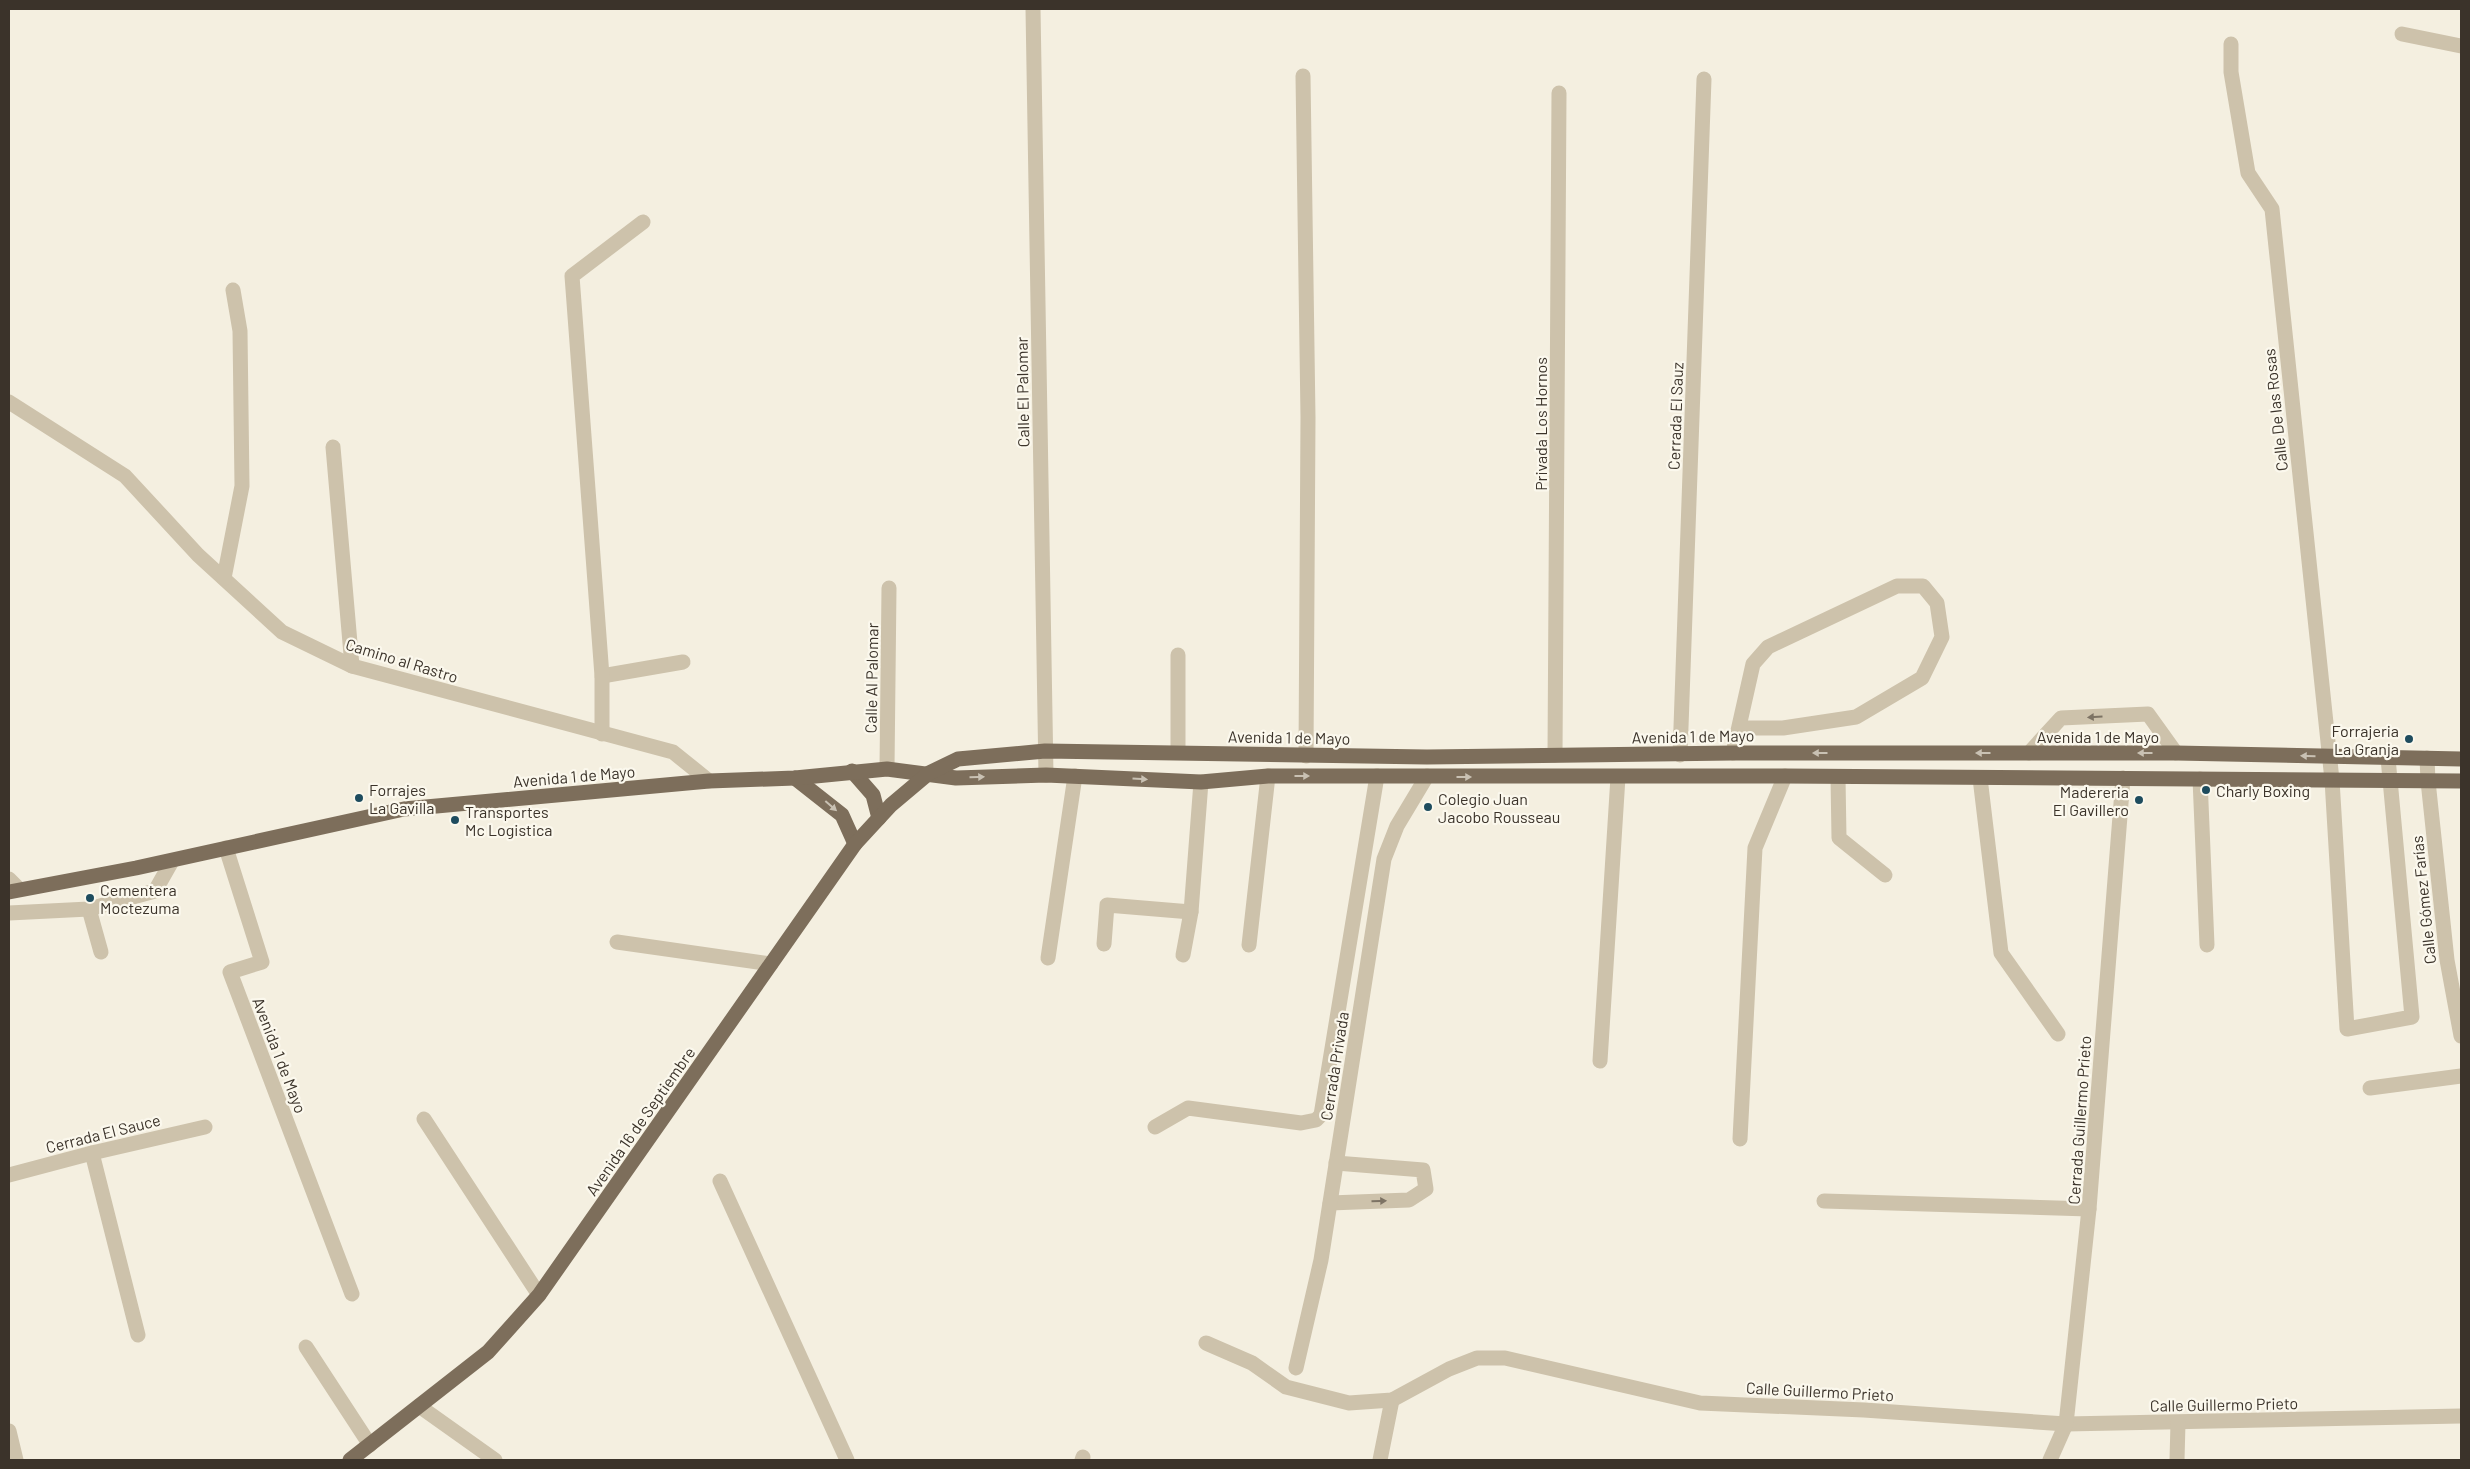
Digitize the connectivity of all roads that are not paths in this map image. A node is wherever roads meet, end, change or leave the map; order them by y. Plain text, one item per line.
1 (1033, 9) edge
2 (2402, 34) dead end
3 (2231, 44) dead end
4 (2461, 46) edge
5 (1303, 76) dead end
6 (1704, 79) dead end
7 (1559, 93) dead end
8 (643, 222) dead end
9 (232, 290) dead end
10 (9, 402) edge
11 (333, 447) dead end
12 (224, 578) junction
13 (890, 588) dead end
14 (1178, 655) dead end
15 (683, 662) dead end
16 (352, 666) junction
17 (602, 676) junction
18 (1739, 728) junction
19 (602, 734) junction
20 (1045, 751) junction
21 (1178, 752) junction
22 (1733, 753) junction
23 (2029, 753) junction
24 (2176, 753) junction
25 (1555, 755) junction
26 (1680, 755) junction
27 (1306, 756) junction
28 (2329, 757) junction
29 (2388, 758) junction
30 (2427, 758) junction
31 (2461, 759) edge
32 (887, 769) junction
33 (852, 771) junction
34 (929, 773) junction
35 (1046, 775) junction
36 (1075, 776) junction
37 (1268, 776) junction
38 (1376, 776) junction
39 (1427, 776) junction
40 (1786, 776) junction
41 (1618, 777) junction
42 (1838, 777) junction
43 (795, 778) junction
44 (1980, 778) junction
45 (2123, 778) junction
46 (2200, 779) junction
47 (2332, 780) junction
48 (2389, 781) junction
49 (2461, 781) edge
50 (709, 782) junction
51 (1201, 782) junction
52 (2428, 782) junction
53 (879, 818) junction
54 (855, 844) junction
55 (226, 848) junction
56 (172, 861) junction
57 (1885, 875) dead end
58 (12, 886) edge
59 (89, 909) junction
60 (1191, 912) junction
61 (9, 913) edge
62 (617, 942) dead end
63 (1104, 944) dead end
64 (1249, 945) dead end
65 (2207, 945) dead end
66 (101, 952) dead end
67 (1183, 955) dead end
68 (1048, 958) dead end
69 (771, 964) junction
70 (2058, 1034) dead end
71 (2461, 1036) edge
72 (1600, 1061) dead end
73 (2461, 1076) edge
74 (2370, 1088) dead end
75 (424, 1119) dead end
76 (206, 1127) dead end
77 (1155, 1127) dead end
78 (1740, 1140) dead end
79 (92, 1153) junction
80 (1336, 1163) junction
81 (9, 1175) edge
82 (720, 1181) dead end
83 (1824, 1201) dead end
84 (1330, 1203) junction
85 (2090, 1209) junction
86 (352, 1294) dead end
87 (539, 1295) junction
88 (138, 1335) dead end
89 (1206, 1343) dead end
90 (306, 1347) dead end
91 (1296, 1368) dead end
92 (1392, 1400) junction
93 (419, 1406) junction
94 (2461, 1416) edge
95 (2178, 1423) junction
96 (2066, 1424) junction
97 (9, 1431) edge
98 (370, 1445) junction
99 (16, 1460) edge
100 (350, 1460) edge
101 (495, 1460) edge
102 (847, 1460) edge
103 (1380, 1460) edge
104 (2050, 1460) edge
105 (2177, 1460) edge

1 - 20 street, Calle El Palomar
2 - 4 street
3 - 28 street, Calle De las Rosas
5 - 27 street
6 - 26 street, Cerrada El Sauz
7 - 25 street, Privada Los Hornos
8 - 17 street
9 - 12 street
10 - 12 street, Camino al Rastro
11 - 16 street
12 - 16 street, Camino al Rastro
13 - 32 street, Calle Al Palomar
14 - 21 street
15 - 17 street
16 - 19 street, Camino al Rastro
17 - 19 street
18 - 18 street
18 - 22 street
19 - 50 street, Camino al Rastro
20 - 21 main road, Avenida 1 de Mayo
20 - 34 main road, Avenida 1 de Mayo
20 - 35 street, Calle El Palomar
21 - 27 main road, Avenida 1 de Mayo
23 -> 22 main road, Avenida 1 de Mayo
22 - 26 main road, Avenida 1 de Mayo
24 -> 23 main road, Avenida 1 de Mayo
24 -> 23 street
28 -> 24 main road, Avenida 1 de Mayo
25 - 26 main road, Avenida 1 de Mayo
25 - 27 main road, Avenida 1 de Mayo
28 - 29 main road, Avenida 1 de Mayo
28 - 47 street, Calle De las Rosas
29 - 30 main road, Avenida 1 de Mayo
29 - 48 street
30 - 31 main road, Avenida 1 de Mayo
30 - 52 street, Calle Gómez Farías
32 - 33 main road, Avenida 1 de Mayo
32 - 34 main road, Avenida 1 de Mayo
33 - 43 main road, Avenida 1 de Mayo
33 - 53 main road
34 -> 35 main road, Avenida 1 de Mayo
34 - 53 main road, Avenida 16 de Septiembre
35 - 36 main road, Avenida 1 de Mayo
36 -> 51 main road, Avenida 1 de Mayo
36 - 68 street
37 -> 38 main road, Avenida 1 de Mayo
37 - 51 main road, Avenida 1 de Mayo
37 - 64 street
38 - 39 main road, Avenida 1 de Mayo
38 - 77 street
39 -> 41 main road, Avenida 1 de Mayo
39 - 80 street, Cerrada Privada
40 - 41 main road, Avenida 1 de Mayo
40 - 42 main road, Avenida 1 de Mayo
40 - 78 street
41 - 72 street
42 - 44 main road, Avenida 1 de Mayo
42 - 57 street
43 - 50 main road, Avenida 1 de Mayo
43 -> 54 main road
44 - 45 main road, Avenida 1 de Mayo
44 - 70 street
45 - 46 main road, Avenida 1 de Mayo
45 - 85 street, Cerrada Guillermo Prieto
46 - 47 main road, Avenida 1 de Mayo
46 - 65 street
47 - 48 main road, Avenida 1 de Mayo
47 - 48 street, Calle De las Rosas
48 - 52 main road, Avenida 1 de Mayo
49 - 52 main road, Avenida 1 de Mayo
50 - 55 main road, Avenida 1 de Mayo
51 - 60 street
52 - 71 street, Calle Gómez Farías
53 - 54 main road, Avenida 16 de Septiembre
54 - 69 main road, Avenida 16 de Septiembre
55 - 56 main road, Avenida 1 de Mayo
55 - 86 street, Avenida 1 de Mayo
56 - 58 main road, Avenida 1 de Mayo
56 - 59 street
59 - 61 street
59 - 66 street
60 - 63 street
60 - 67 street
62 - 69 street
69 - 87 main road, Avenida 16 de Septiembre
73 - 74 street
75 - 87 street
76 - 79 street, Cerrada El Sauce
79 - 81 street, Cerrada El Sauce
79 - 88 street
80 - 84 street, Cerrada Privada
84 -> 80 street
82 - 102 street
83 - 85 street
84 - 91 street, Cerrada Privada
85 - 96 street, Cerrada Guillermo Prieto
87 - 93 main road, Avenida 16 de Septiembre
89 - 92 street, Calle Guillermo Prieto
90 - 98 street
92 - 96 street, Calle Guillermo Prieto
92 - 103 street
93 - 98 main road, Avenida 16 de Septiembre
93 - 101 street
94 - 95 street, Calle Guillermo Prieto
95 - 96 street, Calle Guillermo Prieto
95 - 105 street
96 - 104 street, Cerrada Guillermo Prieto
97 - 99 street
98 - 100 main road, Avenida 16 de Septiembre

